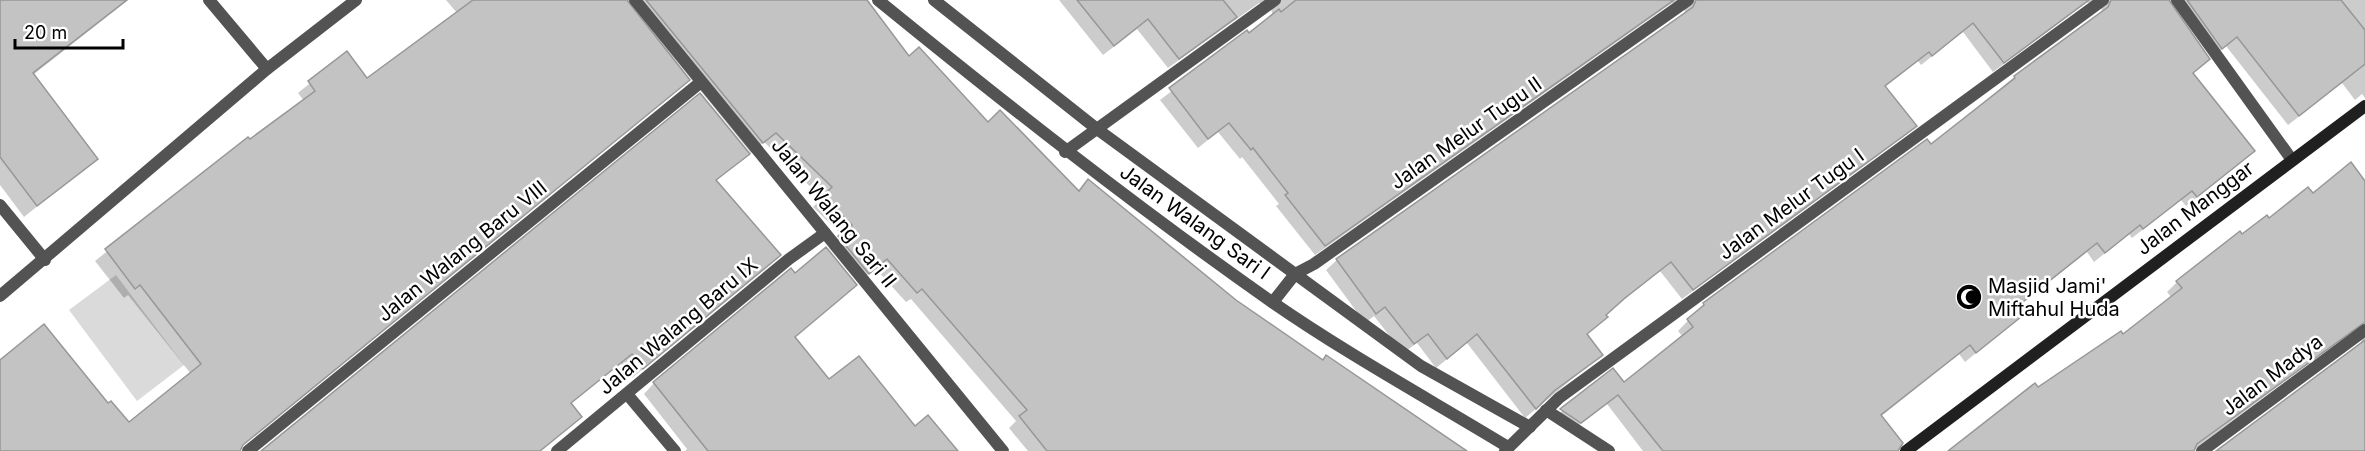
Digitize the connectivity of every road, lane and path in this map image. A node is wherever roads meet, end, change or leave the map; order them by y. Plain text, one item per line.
1 (209, 0) edge
2 (356, 0) edge
3 (635, 0) edge
4 (878, 0) edge
5 (934, 0) edge
6 (1275, 0) edge
7 (1688, 0) edge
8 (2103, 0) edge
9 (2176, 0) edge
10 (267, 69) junction
11 (701, 82) junction
12 (2365, 106) edge
13 (1097, 129) junction
14 (1065, 152) junction
15 (2292, 160) junction
16 (0, 206) edge
17 (825, 233) junction
18 (45, 260) junction
19 (1293, 277) junction
20 (0, 296) edge
21 (1273, 302) junction
22 (2365, 330) edge
23 (627, 394) junction
24 (1546, 410) junction
25 (1530, 427) junction
26 (1506, 449) edge
27 (248, 451) edge
28 (557, 451) edge
29 (675, 451) edge
30 (1003, 451) edge
31 (1609, 451) edge
32 (1906, 451) edge
33 (2202, 451) edge

1 - 10 street
2 - 10 street
3 - 11 street, Jalan Walang Sari II
4 - 14 street, Jalan Walang Sari I
5 - 13 street
6 - 13 street
7 - 19 street, Jalan Melur Tugu II
8 - 24 street, Jalan Melur Tugu I
9 - 15 street
10 - 18 street
11 - 17 street, Jalan Walang Sari II
11 - 27 street, Jalan Walang Baru VIII
12 - 15 street, Jalan Manggar
13 - 14 street
13 - 19 street
14 - 21 street, Jalan Walang Sari I
15 - 32 street, Jalan Manggar
16 - 18 street
17 - 23 street, Jalan Walang Baru IX
17 - 30 street, Jalan Walang Sari II
18 - 20 street
19 - 21 street, Jalan Melur Tugu II
19 - 25 street
21 - 26 street, Jalan Walang Sari I
22 - 33 street, Jalan Madya
23 - 28 street, Jalan Walang Baru IX
23 - 29 street
24 - 25 street, Jalan Melur Tugu I
24 - 31 street
25 - 26 street, Jalan Melur Tugu I

